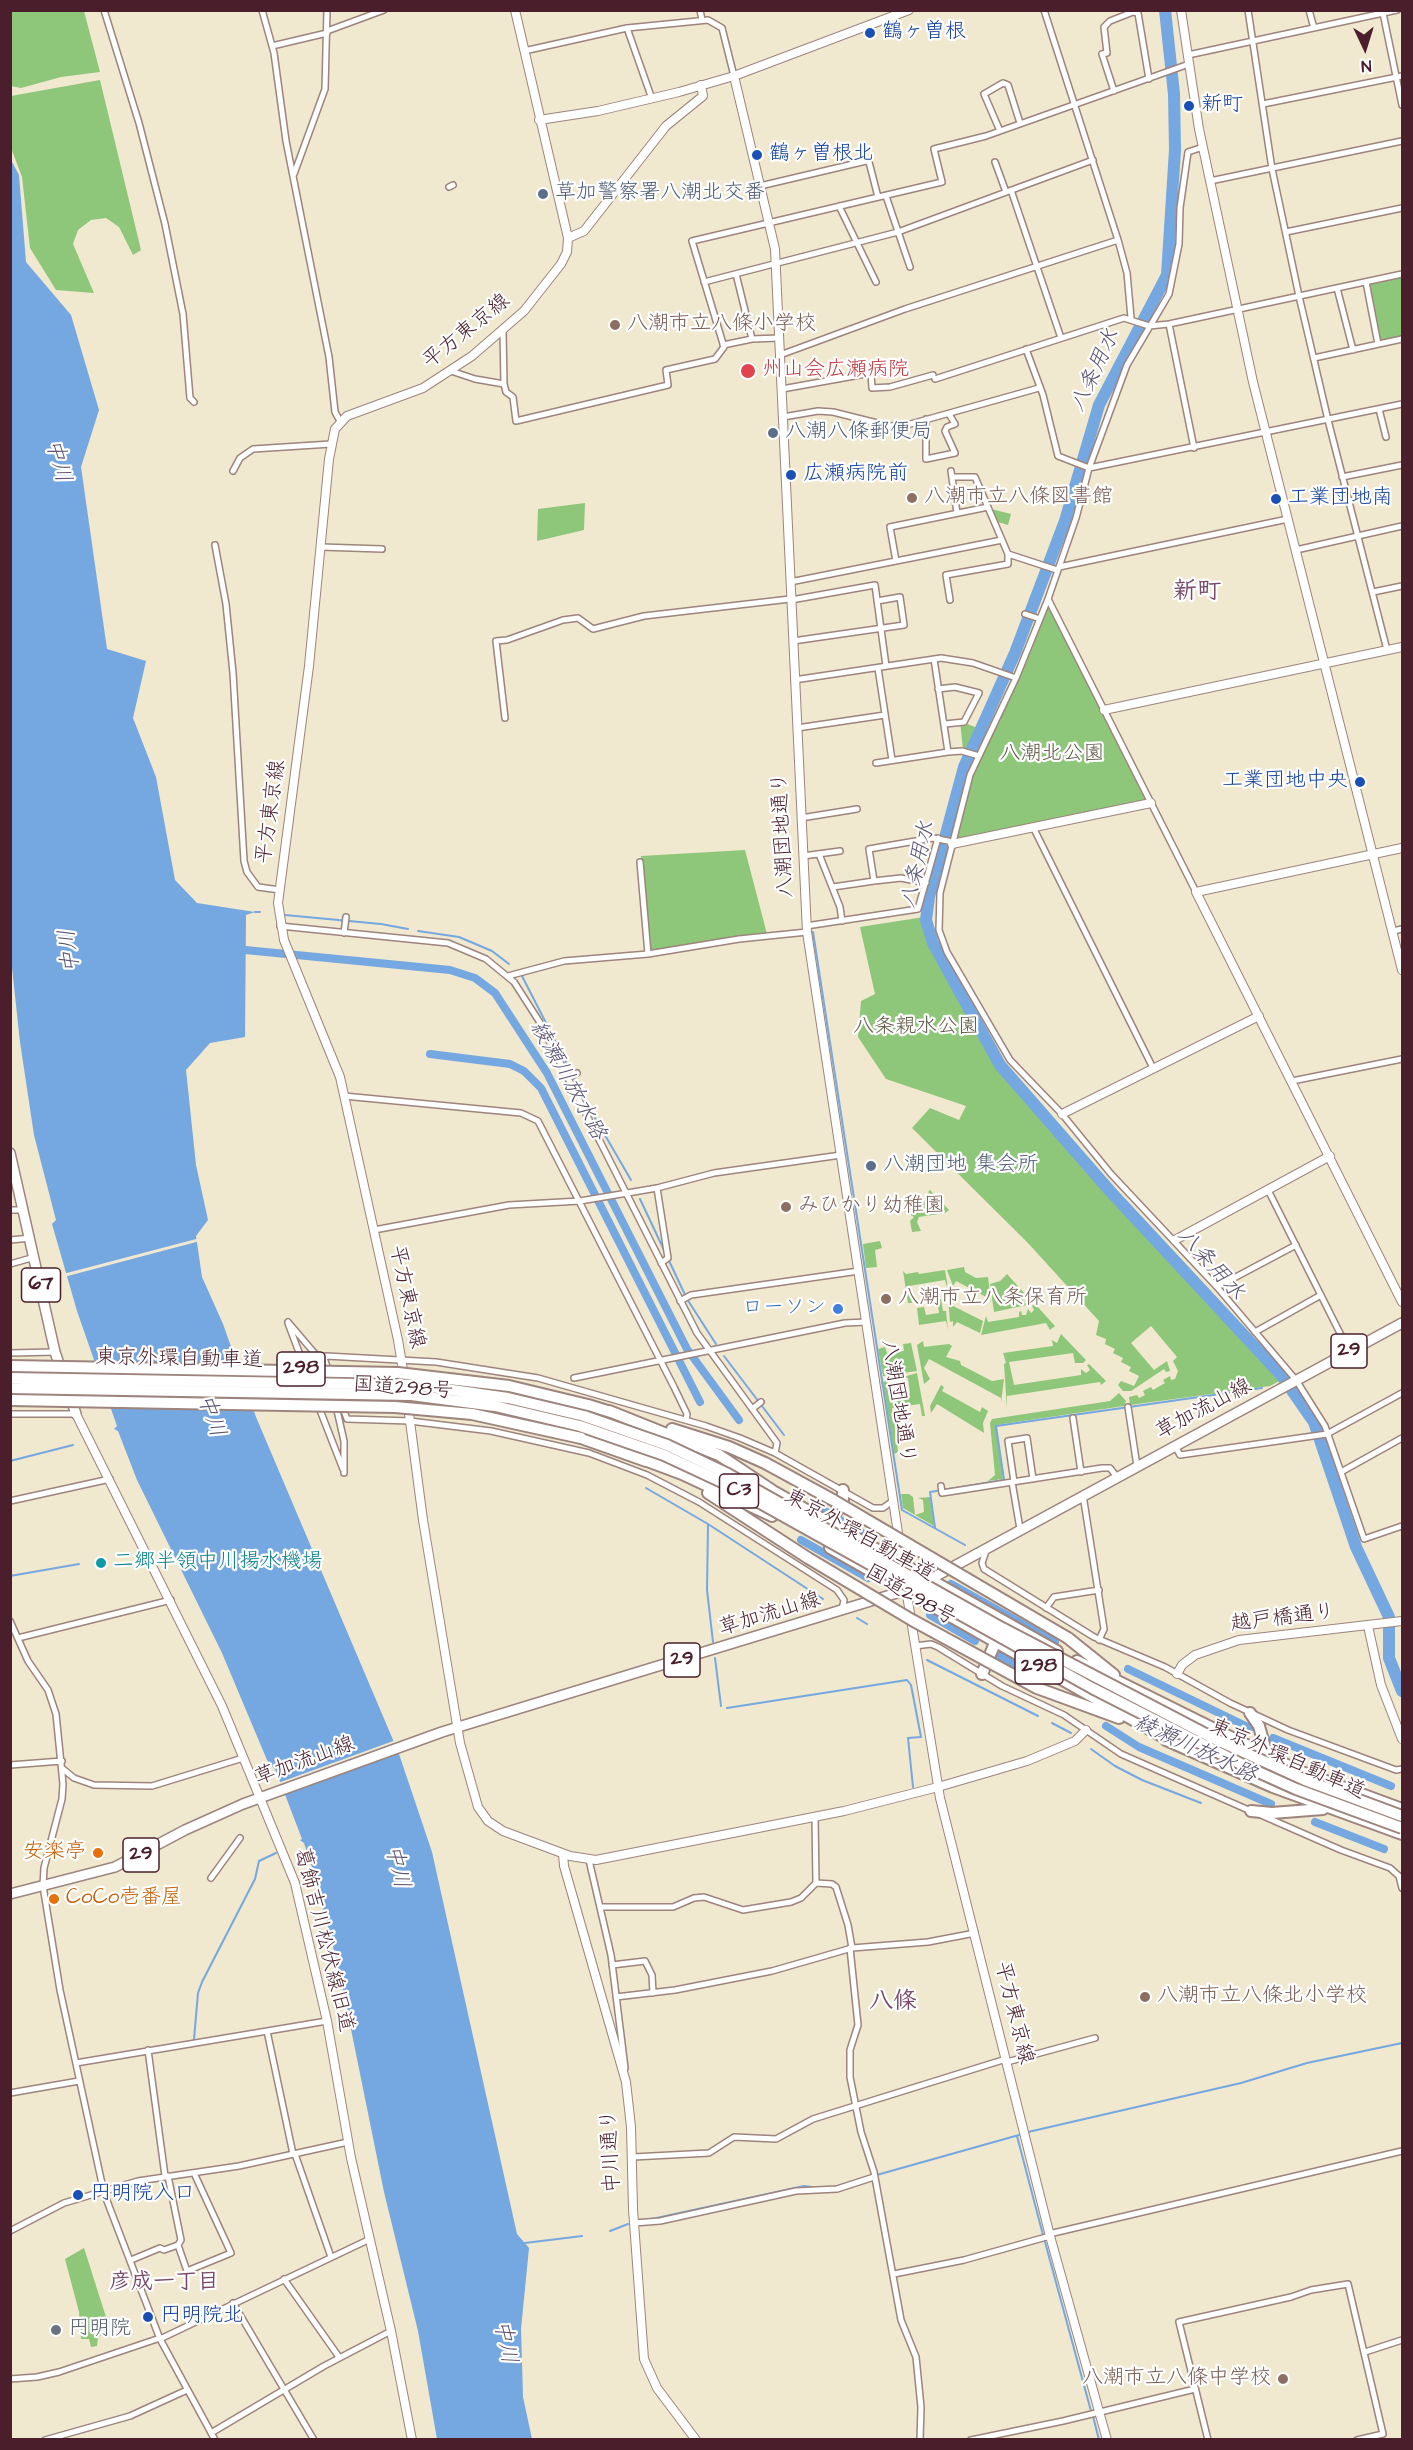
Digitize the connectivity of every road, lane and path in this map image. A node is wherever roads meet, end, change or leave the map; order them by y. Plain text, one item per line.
1 (104, 10) edge
2 (262, 10) edge
3 (327, 10) edge
4 (384, 10) edge
5 (515, 10) edge
6 (700, 10) edge
7 (909, 10) edge
8 (1044, 10) edge
9 (1181, 10) edge
10 (1248, 10) edge
11 (1309, 10) edge
12 (1397, 10) edge
13 (1383, 13) junction
14 (702, 20) junction
15 (627, 28) junction
16 (1314, 28) junction
17 (327, 32) junction
18 (1253, 40) junction
19 (272, 46) junction
20 (524, 51) junction
21 (1188, 55) junction
22 (1189, 64) junction
23 (734, 76) junction
24 (1400, 76) edge
25 (1149, 79) junction
26 (701, 85) junction
27 (1114, 92) junction
28 (652, 99) junction
29 (1075, 104) junction
30 (1263, 104) junction
31 (1402, 105) edge
32 (539, 120) junction
33 (1020, 123) junction
34 (1000, 131) junction
35 (1402, 141) edge
36 (1203, 147) junction
37 (1093, 160) junction
38 (995, 162) dead end
39 (1272, 169) junction
40 (294, 175) junction
41 (1210, 181) junction
42 (760, 186) junction
43 (1009, 191) junction
44 (886, 196) junction
45 (878, 197) junction
46 (839, 206) junction
47 (1402, 208) edge
48 (769, 223) junction
49 (898, 232) junction
50 (1286, 232) junction
51 (568, 238) junction
52 (1118, 240) junction
53 (857, 244) junction
54 (776, 264) junction
55 (1038, 266) junction
56 (910, 267) dead end
57 (736, 274) junction
58 (1402, 274) edge
59 (704, 282) junction
60 (876, 282) dead end
61 (1366, 282) junction
62 (1337, 288) junction
63 (1299, 296) junction
64 (1238, 309) junction
65 (1131, 318) junction
66 (1169, 324) junction
67 (1149, 326) junction
68 (503, 331) junction
69 (779, 338) junction
70 (1061, 338) junction
71 (752, 339) junction
72 (1402, 339) edge
73 (1378, 344) junction
74 (723, 345) junction
75 (1026, 349) junction
76 (1353, 350) junction
77 (780, 355) junction
78 (1314, 358) junction
79 (451, 371) junction
80 (504, 384) junction
81 (1039, 388) junction
82 (782, 389) junction
83 (194, 402) dead end
84 (1402, 404) edge
85 (1379, 409) junction
86 (949, 414) junction
87 (783, 417) junction
88 (926, 419) junction
89 (1328, 420) junction
90 (340, 421) junction
91 (1266, 433) junction
92 (1386, 437) dead end
93 (331, 444) junction
94 (1194, 448) junction
95 (1402, 465) edge
96 (1089, 468) junction
97 (233, 471) dead end
98 (1342, 477) junction
99 (988, 507) junction
100 (957, 513) junction
101 (1288, 519) junction
102 (1402, 526) edge
103 (1357, 535) junction
104 (1002, 540) junction
105 (215, 545) dead end
106 (321, 547) junction
107 (382, 549) dead end
108 (1296, 550) junction
109 (1008, 554) junction
110 (896, 561) junction
111 (1056, 569) junction
112 (790, 582) junction
113 (1402, 586) edge
114 (1373, 592) junction
115 (790, 599) junction
116 (1048, 599) junction
117 (950, 600) dead end
118 (878, 601) junction
119 (1025, 614) dead end
120 (1037, 618) junction
121 (881, 628) junction
122 (793, 641) junction
123 (1402, 647) edge
124 (1387, 650) junction
125 (934, 659) junction
126 (1324, 663) junction
127 (886, 666) junction
128 (878, 668) junction
129 (1014, 677) junction
130 (794, 680) junction
131 (938, 689) junction
132 (1104, 710) junction
133 (885, 715) junction
134 (505, 718) dead end
135 (945, 724) junction
136 (797, 728) junction
137 (948, 752) junction
138 (979, 756) junction
139 (892, 760) junction
140 (876, 763) dead end
141 (1151, 803) junction
142 (857, 809) dead end
143 (801, 818) junction
144 (1033, 827) junction
145 (940, 839) junction
146 (952, 843) junction
147 (1402, 848) edge
148 (840, 851) dead end
149 (819, 854) junction
150 (1373, 854) junction
151 (803, 856) junction
152 (640, 862) dead end
153 (874, 881) junction
154 (926, 883) junction
155 (833, 888) junction
156 (280, 890) junction
157 (1196, 892) junction
158 (346, 917) dead end
159 (842, 921) junction
160 (280, 926) junction
161 (807, 929) junction
162 (1402, 929) edge
163 (1393, 931) junction
164 (345, 933) junction
165 (648, 954) junction
166 (1402, 970) edge
167 (508, 976) junction
168 (1259, 1016) junction
169 (1402, 1059) edge
170 (1153, 1068) junction
171 (1292, 1081) junction
172 (344, 1096) junction
173 (1062, 1114) junction
174 (10, 1153) edge
175 (841, 1155) junction
176 (1330, 1156) junction
177 (13, 1179) edge
178 (657, 1188) junction
179 (1268, 1190) junction
180 (626, 1193) junction
181 (580, 1201) junction
182 (23, 1209) junction
183 (10, 1210) edge
184 (374, 1230) junction
185 (31, 1238) junction
186 (10, 1240) edge
187 (1175, 1240) junction
188 (1296, 1245) junction
189 (35, 1257) junction
190 (664, 1260) junction
191 (10, 1264) edge
192 (859, 1271) junction
193 (1217, 1287) junction
194 (1321, 1295) junction
195 (684, 1299) junction
196 (1402, 1302) edge
197 (866, 1322) junction
198 (1402, 1323) edge
199 (1255, 1332) junction
200 (1349, 1351) junction
201 (55, 1352) junction
202 (709, 1352) junction
203 (10, 1353) edge
204 (401, 1359) junction
205 (660, 1362) junction
206 (10, 1366) edge
207 (10, 1378) edge
208 (574, 1378) dead end
209 (1296, 1380) junction
210 (10, 1388) edge
211 (336, 1389) junction
212 (1402, 1393) edge
213 (10, 1400) edge
214 (760, 1403) dead end
215 (1128, 1407) dead end
216 (752, 1409) junction
217 (609, 1411) junction
218 (10, 1414) edge
219 (76, 1414) junction
220 (1073, 1418) dead end
221 (686, 1420) junction
222 (410, 1421) junction
223 (1327, 1434) junction
224 (1402, 1438) edge
225 (1175, 1446) junction
226 (775, 1453) junction
227 (642, 1459) junction
228 (1137, 1466) junction
229 (1081, 1472) junction
230 (1341, 1472) junction
231 (1117, 1477) junction
232 (110, 1479) junction
233 (1033, 1479) junction
234 (1013, 1482) junction
235 (941, 1486) dead end
236 (843, 1490) junction
237 (1083, 1495) junction
238 (894, 1500) junction
239 (10, 1501) edge
240 (833, 1525) junction
241 (1402, 1526) edge
242 (1020, 1529) junction
243 (988, 1546) junction
244 (902, 1564) junction
245 (929, 1579) junction
246 (1099, 1590) junction
247 (906, 1591) junction
248 (171, 1600) junction
249 (1046, 1608) junction
250 (842, 1612) junction
251 (10, 1621) edge
252 (1400, 1621) edge
253 (1368, 1626) junction
254 (19, 1640) junction
255 (1100, 1640) junction
256 (995, 1642) junction
257 (10, 1643) edge
258 (915, 1646) junction
259 (982, 1674) junction
260 (1178, 1674) junction
261 (1131, 1688) junction
262 (1250, 1713) junction
263 (458, 1727) junction
264 (1086, 1730) junction
265 (1402, 1739) edge
266 (1172, 1742) junction
267 (1267, 1755) junction
268 (243, 1758) junction
269 (62, 1761) junction
270 (10, 1765) edge
271 (1402, 1769) edge
272 (63, 1770) junction
273 (938, 1787) junction
274 (262, 1797) junction
275 (1333, 1809) junction
276 (1402, 1809) edge
277 (1251, 1811) junction
278 (1402, 1815) edge
279 (815, 1816) junction
280 (1402, 1833) edge
281 (240, 1838) dead end
282 (563, 1854) junction
283 (589, 1860) junction
284 (211, 1878) dead end
285 (816, 1883) junction
286 (43, 1886) junction
287 (1402, 1888) edge
288 (10, 1894) edge
289 (600, 1907) junction
290 (975, 1933) junction
291 (851, 1948) junction
292 (612, 1965) junction
293 (654, 1993) junction
294 (616, 1997) junction
295 (327, 2021) junction
296 (267, 2031) junction
297 (1095, 2038) dead end
298 (148, 2050) junction
299 (1006, 2060) junction
300 (76, 2063) junction
301 (79, 2081) junction
302 (626, 2082) junction
303 (10, 2093) edge
304 (855, 2106) junction
305 (348, 2142) junction
306 (1402, 2151) edge
307 (294, 2154) junction
308 (633, 2157) junction
309 (194, 2173) junction
310 (167, 2176) junction
311 (874, 2177) junction
312 (104, 2193) junction
313 (634, 2223) junction
314 (10, 2231) edge
315 (1050, 2235) junction
316 (370, 2239) junction
317 (178, 2245) junction
318 (331, 2257) junction
319 (131, 2260) junction
320 (894, 2274) junction
321 (284, 2279) junction
322 (233, 2303) junction
323 (391, 2331) junction
324 (160, 2338) junction
325 (1402, 2340) edge
326 (1365, 2352) junction
327 (339, 2357) junction
328 (10, 2379) edge
329 (1195, 2389) junction
330 (187, 2390) junction
331 (285, 2390) junction
332 (1100, 2412) junction
333 (211, 2433) junction
334 (45, 2439) edge
335 (215, 2439) edge
336 (314, 2439) edge
337 (412, 2439) edge
338 (696, 2439) edge
339 (920, 2439) edge
340 (971, 2439) edge
341 (1107, 2439) edge
342 (1208, 2439) edge
343 (1357, 2439) edge

1 - 83 street
2 - 19 street
3 - 17 street
4 - 17 street
5 - 20 street
6 - 14 street
7 - 23 street
8 - 29 street
9 - 21 street
10 - 18 street
11 - 16 street
12 - 13 street
13 - 16 street
13 - 24 street
14 - 15 street
14 - 23 street
15 - 20 street
15 - 28 street
16 - 18 street
17 - 19 street
17 - 40 street
18 - 21 street
18 - 30 street
19 - 40 street
20 - 32 street
21 - 22 street
22 - 25 street
22 - 36 street
23 - 26 street
23 - 42 street, 八潮団地通り
24 - 30 street
24 - 31 street
25 - 27 street
25 - 27 street
26 - 28 street
26 - 51 street
27 - 29 street
28 - 32 street
29 - 33 street
29 - 37 street
30 - 39 street
32 - 51 street
33 - 34 street
33 - 34 street
34 - 44 street
35 - 39 street
36 - 41 street
36 - 67 street
37 - 43 street
37 - 52 street
38 - 43 street
39 - 41 street
39 - 50 street
40 - 90 street
41 - 64 street
42 - 45 street
42 - 48 street, 八潮団地通り
43 - 49 street
43 - 55 street
44 - 45 street
44 - 49 street
45 - 46 street
46 - 48 street
46 - 53 street
47 - 50 street
48 - 54 street, 八潮団地通り
48 - 59 street
49 - 53 street
49 - 56 street
50 - 63 street
51 - 68 street, 平方東京線
52 - 55 street
52 - 65 street
53 - 54 street
53 - 60 street
54 - 57 street
54 - 69 street, 八潮団地通り
55 - 70 street
55 - 77 street
57 - 59 street
57 - 71 street
58 - 61 street
59 - 74 street
61 - 62 street
61 - 73 street
62 - 63 street
62 - 76 street
63 - 64 street
63 - 78 street
64 - 66 street
64 - 91 street
65 - 67 street
65 - 70 street
66 - 67 street
66 - 94 street
67 - 96 street
68 - 79 street, 平方東京線
68 - 80 street
69 - 71 street
69 - 77 street, 八潮団地通り
70 - 75 street
71 - 74 street
72 - 73 street
73 - 76 street
74 - 80 street
75 - 81 street
75 - 82 street
76 - 78 street
77 - 82 street, 八潮団地通り
78 - 89 street
79 - 80 street
79 - 90 street, 平方東京線
81 - 86 street
81 - 96 street
82 - 87 street, 八潮団地通り
84 - 85 street
85 - 89 street
85 - 92 street
86 - 88 street
86 - 88 street
87 - 88 street
87 - 112 street, 八潮団地通り
89 - 91 street
89 - 98 street
90 - 93 street, 平方東京線
91 - 94 street
91 - 101 street
93 - 97 street
93 - 106 street, 平方東京線
94 - 96 street
95 - 98 street
96 - 111 street
98 - 103 street
99 - 100 street
99 - 100 street
99 - 104 street
100 - 110 street
101 - 108 street
101 - 111 street
102 - 103 street
103 - 108 street
103 - 114 street
104 - 109 street
104 - 110 street
105 - 156 street
106 - 107 street
106 - 156 street, 平方東京線
108 - 126 street
109 - 111 street
109 - 117 street
110 - 112 street
111 - 116 street
112 - 115 street, 八潮団地通り
113 - 114 street
114 - 124 street
115 - 118 street
115 - 122 street, 八潮団地通り
115 - 134 street
116 - 120 street
116 - 132 street
118 - 121 street
118 - 121 street
119 - 120 street
120 - 129 street
121 - 122 street
121 - 127 street
122 - 130 street, 八潮団地通り
123 - 124 street
124 - 126 street
125 - 127 street
125 - 129 street
125 - 131 street
126 - 132 street
126 - 150 street
127 - 128 street
128 - 130 street
128 - 133 street
129 - 138 street
130 - 136 street, 八潮団地通り
131 - 135 street
131 - 135 street
132 - 141 street
133 - 136 street
133 - 139 street
135 - 137 street
136 - 143 street, 八潮団地通り
137 - 138 street
137 - 139 street
138 - 146 street
139 - 140 street
141 - 144 street
141 - 157 street
142 - 143 street
143 - 151 street, 八潮団地通り
144 - 146 street
144 - 170 street
145 - 146 street
145 - 153 street
145 - 154 street
146 - 173 street
147 - 150 street
148 - 149 street
149 - 151 street
149 - 155 street
150 - 157 street
150 - 163 street
151 - 161 street, 八潮団地通り
152 - 165 street
153 - 154 street
153 - 155 street
154 - 159 street
155 - 159 street
156 - 160 street, 平方東京線
157 - 168 street
158 - 164 street
159 - 161 street
160 - 164 street
160 - 172 street, 平方東京線
161 - 165 street
161 - 175 street, 八潮団地通り
162 - 163 street
163 - 166 street
164 - 167 street
165 - 167 street
167 - 180 street
168 - 170 street
168 - 171 street
169 - 171 street
170 - 173 street
171 - 176 street
172 - 181 street
172 - 184 street, 平方東京線
173 - 187 street
174 - 177 main road, 67
175 - 178 street
175 - 192 street, 八潮団地通り
176 - 179 street
176 - 196 street
177 - 182 main road, 67
178 - 180 street
178 - 190 street
179 - 187 street
179 - 188 street
180 - 181 street
180 - 190 street
181 - 184 street
181 - 205 street
182 - 183 street
182 - 185 main road, 67
184 - 204 street, 平方東京線
185 - 186 street
185 - 189 main road, 67
187 - 193 street
188 - 193 street
188 - 194 street
189 - 191 street
189 - 201 main road, 67
190 - 195 street
192 - 195 street
192 - 197 street, 八潮団地通り
193 - 199 street
194 - 199 street
194 - 200 street
195 - 202 street
197 - 202 street
197 - 238 street, 八潮団地通り
198 - 200 main road, 草加流山線 / 29
199 - 209 street
200 - 209 main road, 草加流山線 / 29
201 - 203 street
201 - 219 main road, 67
202 - 205 street
202 - 216 street
204 - 211 street
204 - 221 street
204 - 222 street, 平方東京線
205 - 208 street
205 - 221 street
206 - 217 highway, 国道298号 / 298, bridge
207 - 278 highway, 東京外環自動車道 / C3, bridge
209 - 223 street
209 - 225 main road, 草加流山線 / 29
210 - 280 highway, 東京外環自動車道 / C3, bridge
211 - 211 street
211 - 222 street
212 - 223 street
213 - 227 highway, 国道298号 / 298, bridge
214 - 216 street
215 - 228 street
216 - 226 street
217 - 240 highway, 国道298号 / 298
217 - 261 highway, 国道298号 / 298, bridge
218 - 219 street
219 - 232 street, 葛飾吉川松伏線旧道
220 - 229 street
221 - 226 street
222 - 250 street
222 - 263 street, 平方東京線
223 - 225 street
223 - 230 street
224 - 230 street
225 - 228 main road, 草加流山線 / 29
226 - 236 street
227 - 247 highway, 国道298号 / 298
227 - 266 highway, 国道298号 / 298, bridge
228 - 231 main road, 草加流山線 / 29
229 - 231 street
229 - 233 street
230 - 241 street
231 - 237 main road, 草加流山線 / 29
232 - 239 street
232 - 248 street, 葛飾吉川松伏線旧道
233 - 234 street
233 - 234 street
234 - 235 street
234 - 242 street
236 - 238 street
236 - 240 highway
237 - 242 main road, 草加流山線 / 29
237 - 246 street
238 - 244 street, 八潮団地通り
240 - 244 highway, 国道298号 / 298
242 - 243 main road, 草加流山線 / 29
243 - 245 main road, 草加流山線 / 29
243 - 249 street
244 - 245 highway, 国道298号 / 298
244 - 247 street, 八潮団地通り
245 - 247 main road, 草加流山線 / 29
245 - 261 highway, 国道298号 / 298
246 - 249 street
246 - 255 street
247 - 250 main road, 草加流山線 / 29
247 - 256 highway, 国道298号 / 298
247 - 258 street, 平方東京線
248 - 254 street
248 - 268 street, 葛飾吉川松伏線旧道
249 - 255 street
250 - 263 main road, 草加流山線 / 29
251 - 254 street
252 - 253 street, 越戸橋通り
253 - 260 street, 越戸橋通り
253 - 265 street
254 - 257 street
254 - 269 street
255 - 260 street
256 - 259 highway
256 - 266 highway, 国道298号 / 298
258 - 259 street
258 - 273 street, 平方東京線
259 - 264 street
260 - 262 street
261 - 267 highway, 国道298号 / 298
262 - 267 highway
262 - 271 street
263 - 274 main road, 草加流山線 / 29
263 - 282 street, 平方東京線
264 - 273 street
264 - 277 street
266 - 275 highway, 国道298号 / 298
267 - 276 highway, 国道298号 / 298
268 - 272 street
268 - 274 street, 葛飾吉川松伏線旧道
269 - 270 street
269 - 272 street
272 - 286 street
273 - 279 street
273 - 290 street, 平方東京線
274 - 286 main road, 草加流山線 / 29
274 - 295 street, 葛飾吉川松伏線旧道
275 - 277 highway
275 - 280 highway, 国道298号 / 298
277 - 287 street
279 - 283 street
279 - 285 street
281 - 284 street
282 - 283 street, 平方東京線
282 - 302 street, 中川通り
283 - 289 street
285 - 289 street
285 - 291 street
286 - 288 main road, 草加流山線 / 29
286 - 300 street
289 - 292 street
290 - 291 street
290 - 299 street, 平方東京線
291 - 293 street
291 - 304 street
292 - 293 street
292 - 294 street
293 - 294 street
294 - 302 street
295 - 296 street
295 - 305 street, 葛飾吉川松伏線旧道
296 - 298 street
296 - 307 street
297 - 299 street
298 - 300 street
298 - 310 street
299 - 304 street
299 - 315 street, 平方東京線
300 - 301 street
301 - 303 street
301 - 312 street
302 - 308 street, 中川通り
304 - 308 street
304 - 311 street
305 - 307 street
305 - 316 street, 葛飾吉川松伏線旧道
306 - 315 street
307 - 309 street
307 - 318 street
308 - 313 street, 中川通り
309 - 310 street
309 - 317 street
310 - 312 street
310 - 317 street
311 - 313 street
311 - 320 street
312 - 314 street
312 - 319 street
313 - 338 street, 中川通り
315 - 320 street
315 - 332 street, 平方東京線
316 - 318 street
316 - 323 street, 葛飾吉川松伏線旧道
317 - 319 street
318 - 321 street
319 - 324 street
320 - 339 street
321 - 322 street
321 - 327 street
322 - 324 street
322 - 331 street
323 - 327 street
323 - 337 street, 葛飾吉川松伏線旧道
324 - 328 street
324 - 330 street
325 - 326 street
326 - 329 street
326 - 343 street
327 - 331 street
329 - 332 street
329 - 342 street
330 - 333 street
330 - 334 street
331 - 333 street
331 - 336 street
332 - 340 street
332 - 341 street, 平方東京線
333 - 335 street

